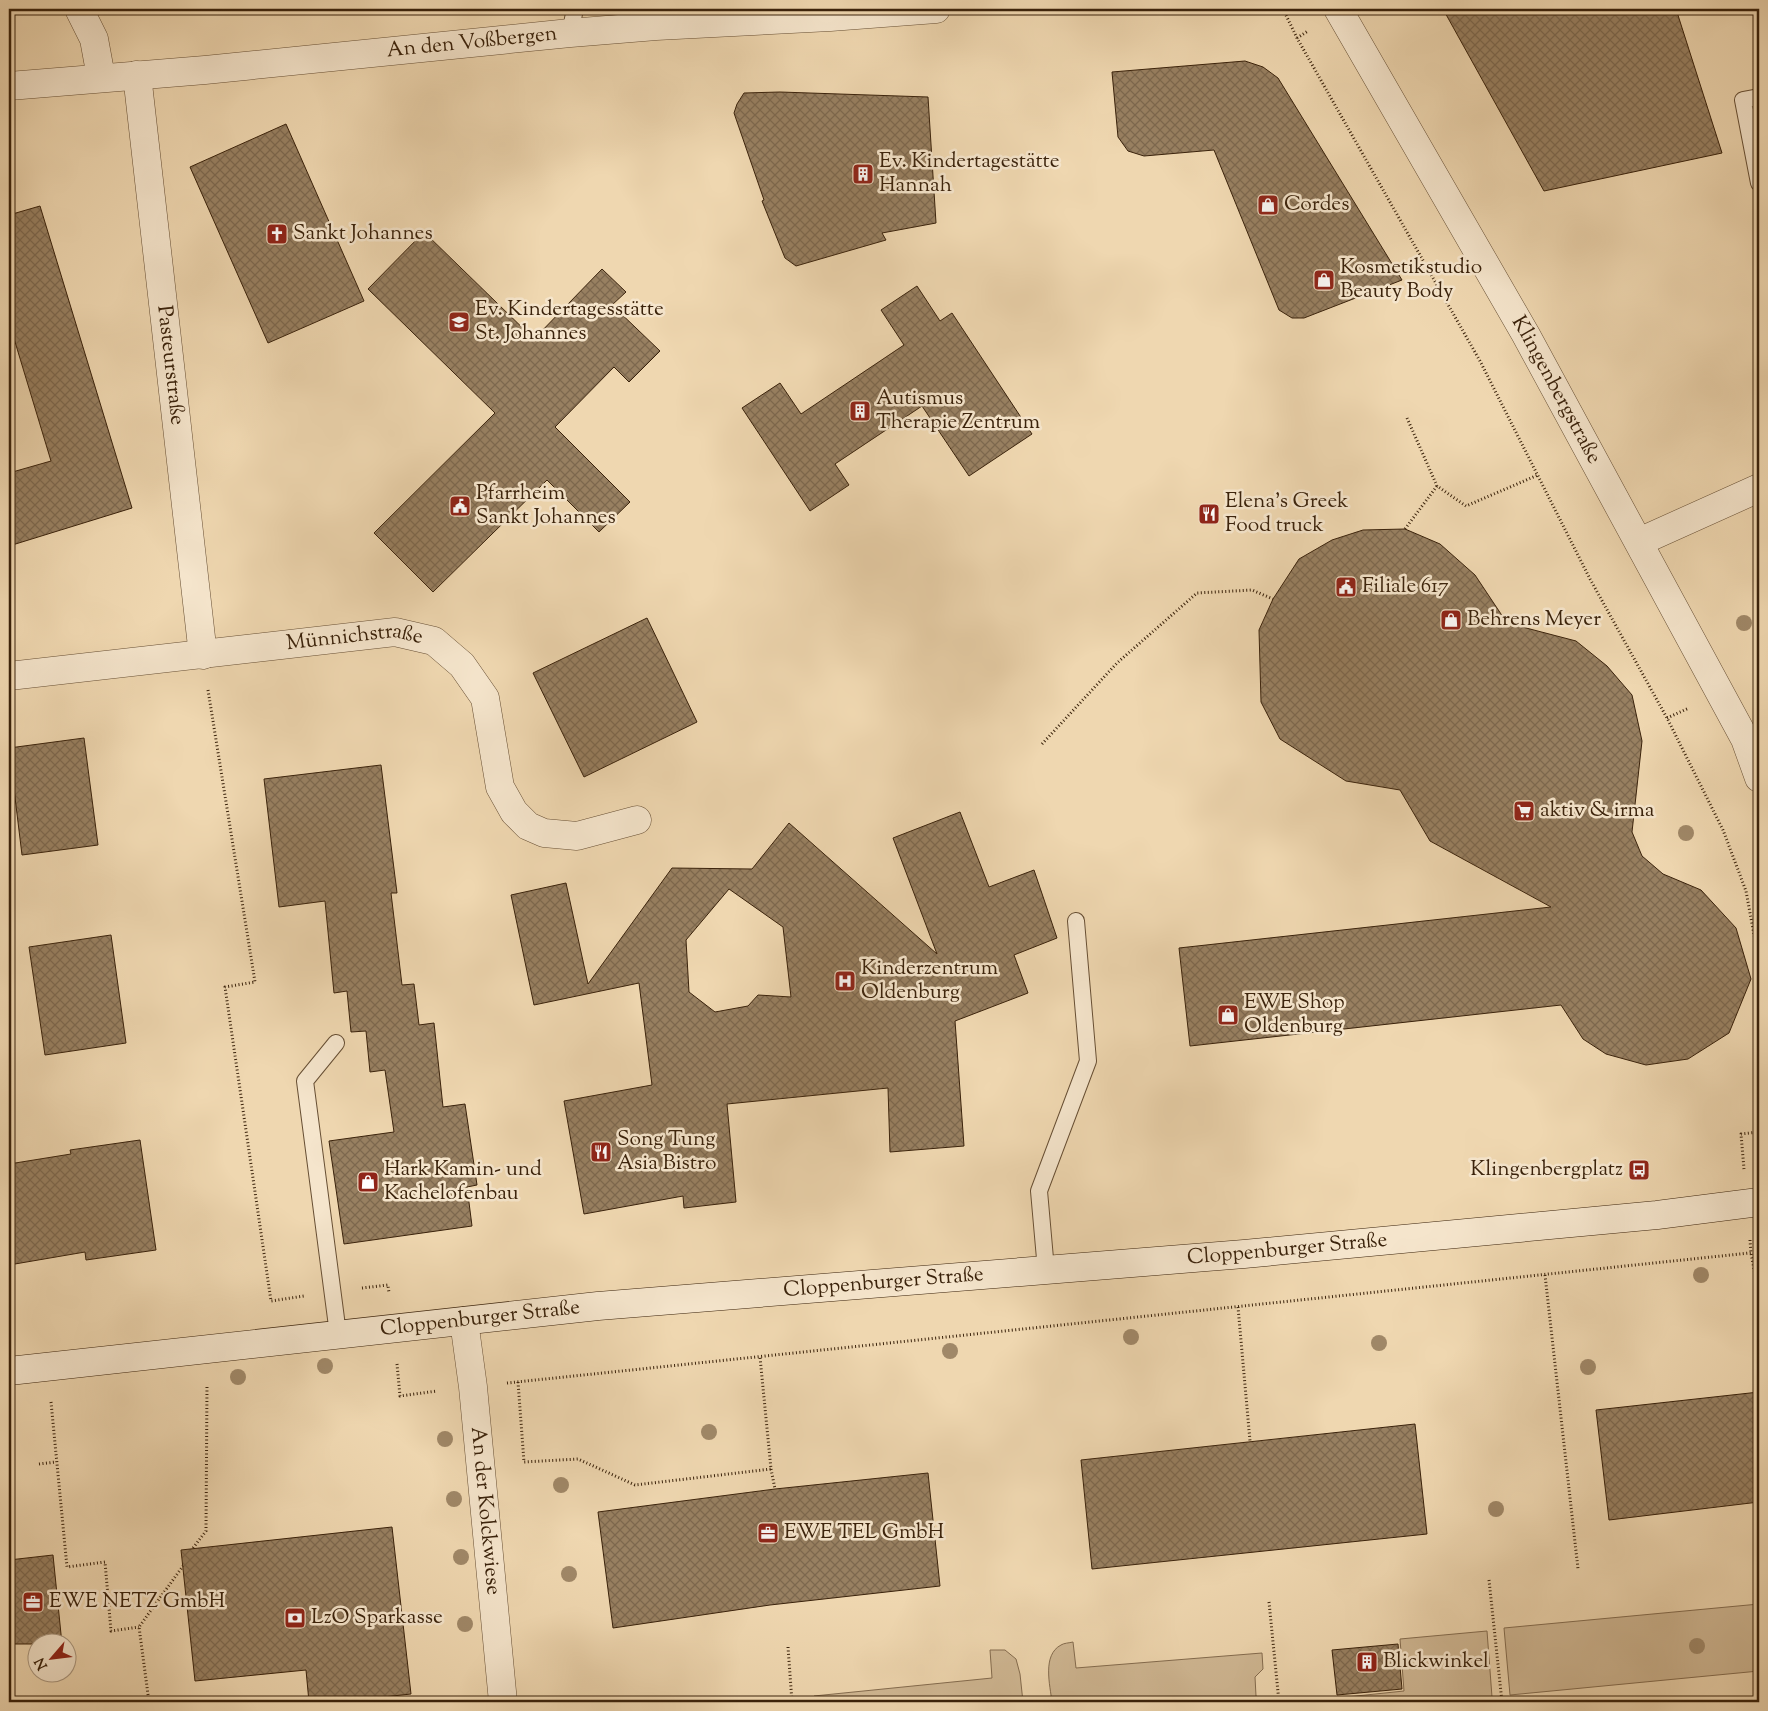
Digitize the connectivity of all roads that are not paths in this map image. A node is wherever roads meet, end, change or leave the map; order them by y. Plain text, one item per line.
1 (79, 9) edge
2 (936, 9) edge
3 (1338, 9) edge
4 (657, 18) edge
5 (572, 21) edge
6 (137, 75) junction
7 (101, 77) junction
8 (9, 86) edge
9 (1759, 97) edge
10 (1759, 183) edge
11 (1759, 488) edge
12 (1639, 542) junction
13 (203, 655) junction
14 (9, 676) edge
15 (1759, 778) edge
16 (637, 820) dead end
17 (1076, 921) dead end
18 (336, 1043) dead end
19 (1759, 1202) edge
20 (1046, 1270) junction
21 (464, 1321) junction
22 (338, 1334) junction
23 (9, 1371) edge
24 (503, 1702) edge

1 - 7 street
2 - 4 street, An den Voßbergen
3 - 12 street, Klingenbergstraße
4 - 5 street, An den Voßbergen
5 - 6 street, An den Voßbergen
6 - 7 street, An den Voßbergen
6 - 13 street, Pasteurstraße
7 - 8 street, An den Voßbergen
9 - 10 lane
11 - 12 street
12 - 15 street, Klingenbergstraße
13 - 14 street, Münnichstraße
13 - 16 street, Münnichstraße
17 - 20 lane
18 - 22 lane
19 - 20 street, Cloppenburger Straße
20 - 21 street, Cloppenburger Straße
21 - 22 street, Cloppenburger Straße
21 - 24 street, An der Kolckwiese
22 - 23 street, Cloppenburger Straße

